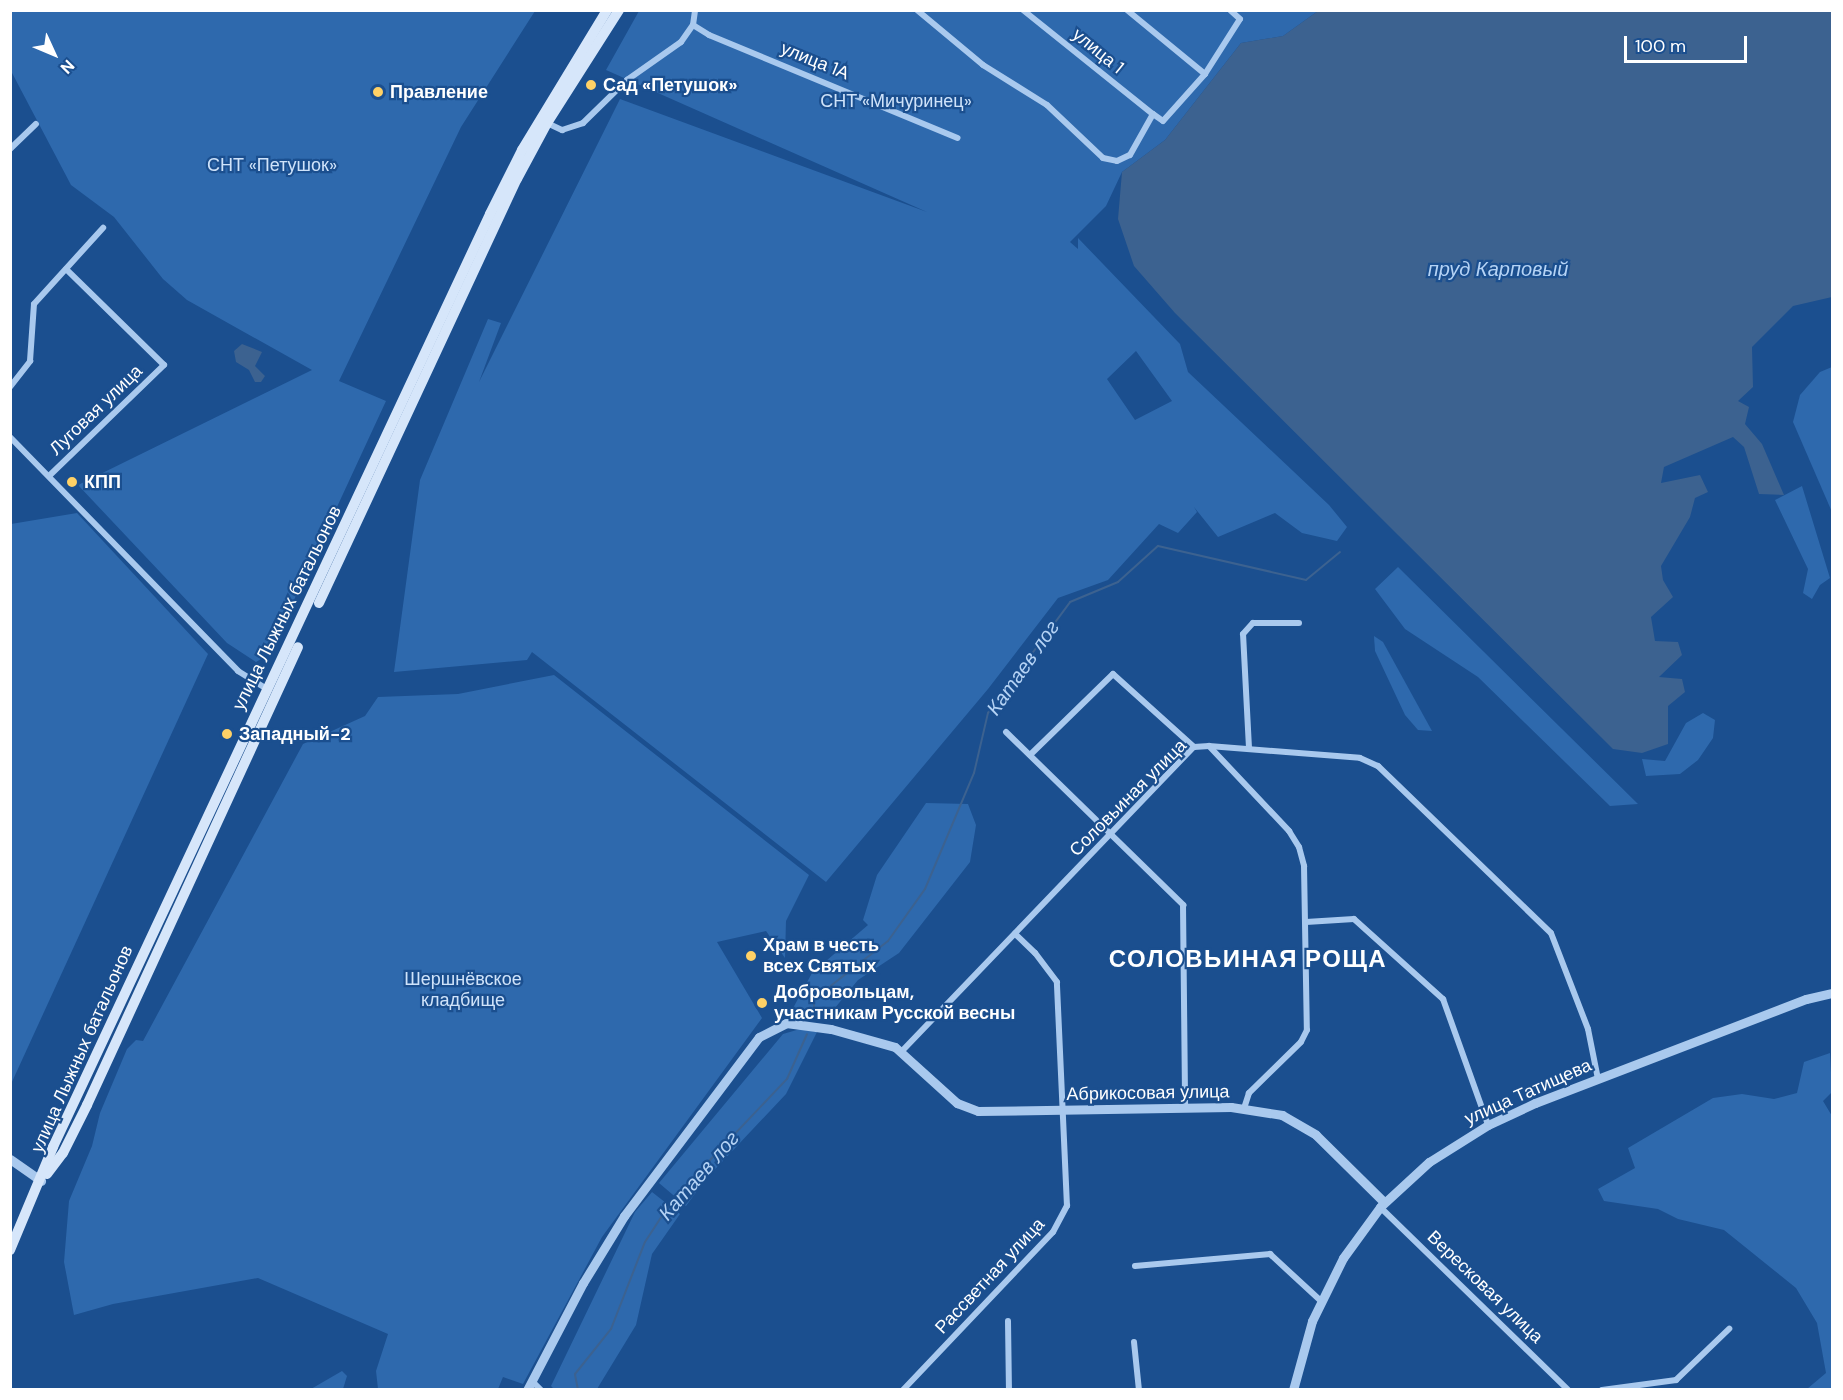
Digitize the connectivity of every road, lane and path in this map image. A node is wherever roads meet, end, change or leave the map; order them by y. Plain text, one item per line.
1 (607, 10) edge
2 (619, 10) edge
3 (695, 10) edge
4 (917, 10) edge
5 (1023, 10) edge
6 (1127, 10) edge
7 (1230, 10) edge
8 (693, 25) junction
9 (1205, 74) junction
10 (1153, 114) junction
11 (547, 123) junction
12 (36, 124) dead end
13 (958, 138) dead end
14 (10, 149) edge
15 (526, 152) junction
16 (104, 228) dead end
17 (66, 269) junction
18 (10, 387) edge
19 (10, 437) edge
20 (49, 476) junction
21 (1299, 623) dead end
22 (272, 692) junction
23 (1006, 732) dead end
24 (1209, 746) junction
25 (1194, 747) junction
26 (1249, 748) junction
27 (1030, 755) junction
28 (1112, 834) junction
29 (1306, 922) junction
30 (1015, 934) junction
31 (1833, 993) edge
32 (903, 1050) junction
33 (1598, 1079) junction
34 (1185, 1108) junction
35 (1244, 1108) junction
36 (1063, 1112) junction
37 (1488, 1125) junction
38 (10, 1159) edge
39 (41, 1181) junction
40 (1382, 1204) junction
41 (10, 1250) edge
42 (1135, 1266) dead end
43 (1320, 1301) junction
44 (1008, 1320) dead end
45 (1729, 1329) dead end
46 (1134, 1342) dead end
47 (530, 1386) edge
48 (541, 1389) edge
49 (903, 1389) edge
50 (1010, 1389) edge
51 (1139, 1389) edge
52 (1293, 1389) edge
53 (1568, 1389) edge
54 (1602, 1389) edge

1 - 15 main road
2 - 11 main road
3 - 8 street
4 - 10 street
5 - 10 street, улица 1
6 - 9 street
7 - 9 street
8 - 11 street
8 - 13 street, улица 1А
9 - 10 street
11 - 15 main road
12 - 14 street
15 - 22 main road, улица Лыжных батальонов
16 - 17 street
17 - 18 street
17 - 20 street, Луговая улица
19 - 20 street
20 - 22 street
21 - 26 street
22 - 39 main road, улица Лыжных батальонов
23 - 27 street
24 - 25 street, Соловьиная улица
24 - 26 street, Соловьиная улица
24 - 29 street
25 - 27 street
25 - 28 street, Соловьиная улица
26 - 33 street, Соловьиная улица
27 - 28 street
28 - 30 street, Соловьиная улица
28 - 34 street
29 - 35 street
29 - 37 street
30 - 32 street, Соловьиная улица
30 - 36 street, Рассветная улица
31 - 33 street, улица Татищева
32 - 36 street, Абрикосовая улица
32 - 47 street
33 - 37 street, улица Татищева
34 - 35 street, Абрикосовая улица
34 - 36 street, Абрикосовая улица
35 - 40 street, Абрикосовая улица
36 - 49 street, Рассветная улица
37 - 40 street, улица Татищева
38 - 39 street
39 - 41 main road, улица Лыжных батальонов
40 - 43 street, улица Татищева
40 - 53 street, Вересковая улица
42 - 43 street
43 - 52 street, улица Татищева
44 - 50 street
45 - 54 street
46 - 51 street
47 - 48 street

